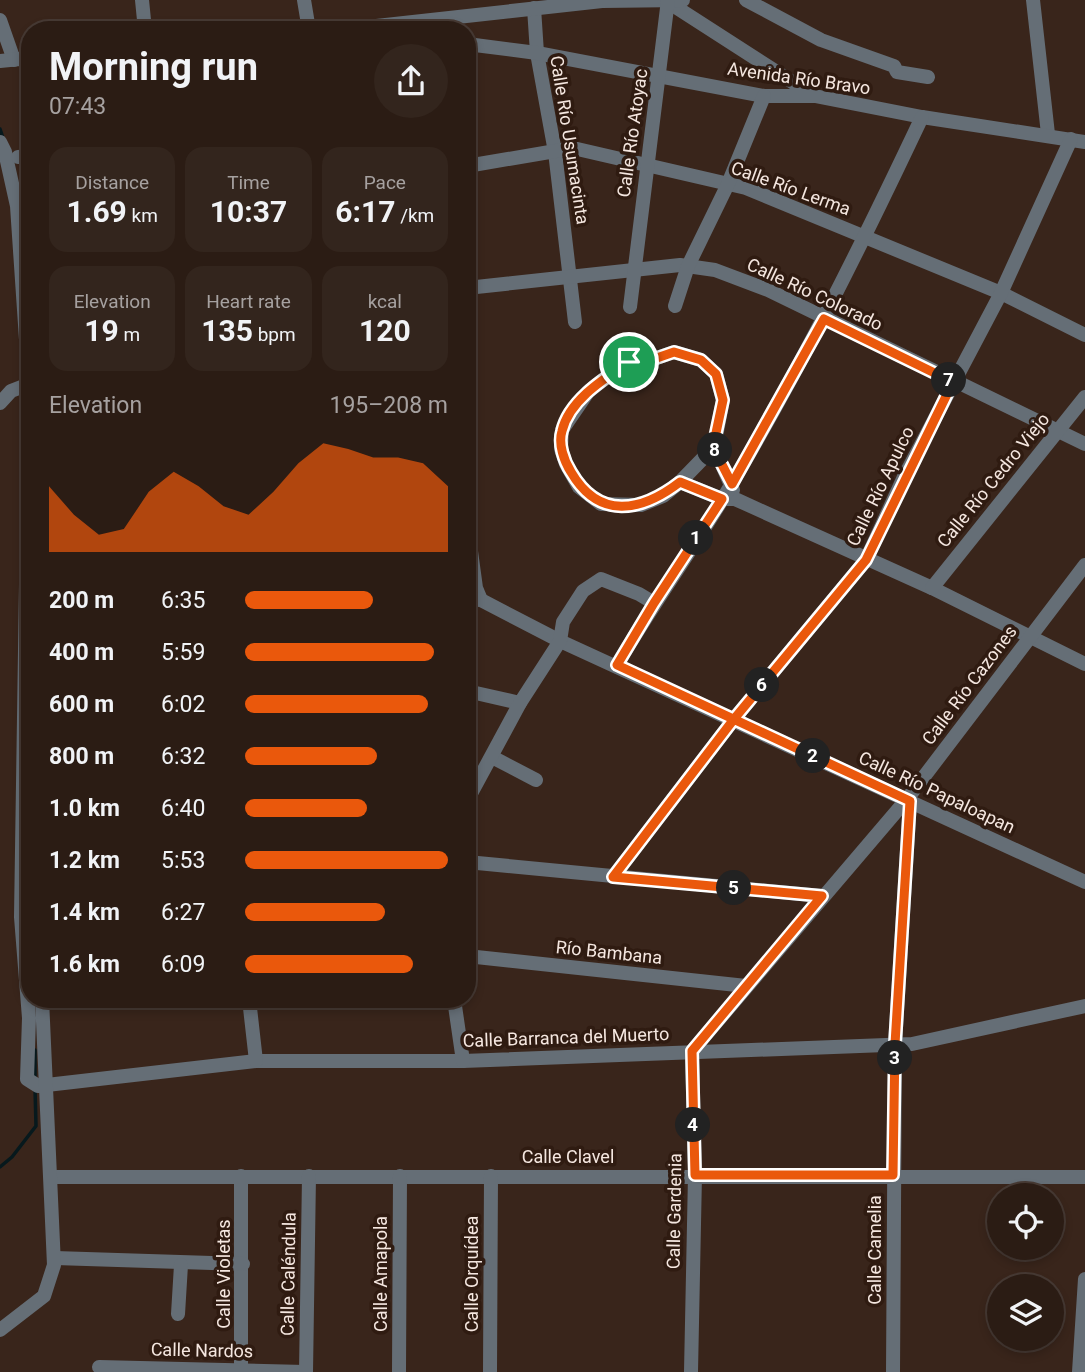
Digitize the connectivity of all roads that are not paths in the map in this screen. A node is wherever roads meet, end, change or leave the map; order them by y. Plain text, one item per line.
1 (142, 0) edge
2 (304, 0) edge
3 (746, 0) edge
4 (1033, 0) edge
5 (673, 1) edge
6 (534, 8) junction
7 (0, 20) edge
8 (144, 21) edge
9 (308, 21) edge
10 (442, 21) edge
11 (476, 45) edge
12 (537, 53) junction
13 (7, 60) edge
14 (660, 75) junction
15 (928, 77) dead end
16 (764, 96) junction
17 (815, 96) junction
18 (922, 117) junction
19 (1048, 134) junction
20 (1078, 140) edge
21 (0, 142) edge
22 (555, 152) junction
23 (647, 164) junction
24 (476, 165) edge
25 (729, 184) junction
26 (865, 237) junction
27 (21, 265) edge
28 (688, 266) junction
29 (634, 271) junction
30 (570, 279) junction
31 (476, 287) edge
32 (1001, 293) junction
33 (675, 306) dead end
34 (630, 307) dead end
35 (824, 319) junction
36 (575, 322) dead end
37 (1085, 335) edge
38 (953, 382) junction
39 (21, 387) edge
40 (1085, 397) edge
41 (0, 403) edge
42 (1057, 431) junction
43 (1085, 444) edge
44 (713, 447) junction
45 (680, 482) junction
46 (732, 484) junction
47 (729, 499) junction
48 (866, 560) junction
49 (1085, 565) edge
50 (932, 588) junction
51 (476, 600) edge
52 (654, 603) junction
53 (1028, 638) junction
54 (560, 641) junction
55 (1085, 664) edge
56 (617, 665) junction
57 (476, 693) edge
58 (520, 703) junction
59 (734, 719) junction
60 (492, 757) junction
61 (536, 780) dead end
62 (476, 785) edge
63 (908, 800) junction
64 (476, 863) edge
65 (613, 877) junction
66 (1085, 882) edge
67 (822, 896) junction
68 (476, 957) edge
69 (746, 986) junction
70 (1085, 1006) edge
71 (28, 1008) edge
72 (42, 1008) edge
73 (251, 1008) edge
74 (455, 1008) edge
75 (895, 1044) junction
76 (692, 1051) junction
77 (256, 1060) junction
78 (463, 1060) junction
79 (38, 1085) junction
80 (695, 1175) junction
81 (893, 1175) junction
82 (241, 1176) junction
83 (309, 1176) junction
84 (400, 1176) junction
85 (491, 1176) junction
86 (51, 1177) junction
87 (1085, 1177) edge
88 (55, 1258) junction
89 (181, 1265) junction
90 (243, 1265) junction
91 (1085, 1279) edge
92 (178, 1314) dead end
93 (0, 1330) edge
94 (99, 1367) dead end
95 (241, 1371) edge
96 (305, 1372) edge
97 (399, 1372) edge
98 (490, 1372) edge
99 (691, 1372) edge
100 (892, 1372) edge
101 (1079, 1372) edge

1 - 8 street
2 - 9 street
3 - 15 street
4 - 19 street
5 - 6 street
5 - 14 street, Calle Río Atoyac
5 - 17 street
6 - 10 street
6 - 12 street, Calle Río Usumacinta
7 - 13 street
11 - 12 street, Avenida Río Bravo
12 - 14 street, Avenida Río Bravo
12 - 22 street, Calle Río Usumacinta
14 - 16 street, Avenida Río Bravo
14 - 23 street, Calle Río Atoyac
16 - 17 street, Avenida Río Bravo
16 - 25 street
17 - 18 street, Avenida Río Bravo
18 - 19 street, Avenida Río Bravo
18 - 26 street
19 - 20 street, Avenida Río Bravo
20 - 32 street, Calle Río Apulco
21 - 27 street
22 - 23 street, Calle Río Lerma
22 - 24 street, Calle Río Lerma
22 - 30 street, Calle Río Usumacinta
23 - 25 street, Calle Río Lerma
23 - 29 street, Calle Río Atoyac
25 - 26 street, Calle Río Lerma
25 - 28 street
26 - 32 street, Calle Río Lerma
26 - 35 street
28 - 29 street, Calle Río Colorado
28 - 33 street
28 - 35 street, Calle Río Colorado
29 - 30 street, Calle Río Colorado
29 - 34 street, Calle Río Atoyac
30 - 31 street, Calle Río Colorado
30 - 36 street, Calle Río Usumacinta
32 - 37 street, Calle Río Lerma
32 - 38 street, Calle Río Apulco
35 - 38 street, Calle Río Colorado
35 - 46 street
38 - 42 street, Calle Río Colorado
38 - 48 street, Calle Río Apulco
39 - 41 street
40 - 42 street, Calle Río Cedro Viejo
42 - 43 street, Calle Río Colorado
42 - 50 street, Calle Río Cedro Viejo
44 - 45 street
44 - 45 street
44 - 46 street
45 - 47 street
46 - 47 street
47 - 48 street
47 - 52 street
48 - 50 street
48 - 59 street, Calle Río Apulco
49 - 53 street, Calle Río Cazones
50 - 53 street
51 - 54 street, Calle Río Papaloapan
52 - 54 street
52 - 56 street
53 - 55 street
53 - 63 street, Calle Río Cazones
54 - 56 street, Calle Río Papaloapan
54 - 58 street
56 - 59 street, Calle Río Papaloapan
57 - 58 street
58 - 60 street
59 - 63 street, Calle Río Papaloapan
59 - 65 street, Calle Río Apulco
60 - 61 street
60 - 62 street
63 - 66 street, Calle Río Papaloapan
63 - 67 street, Calle Río Cazones
63 - 75 street, Calle Camelia
64 - 65 street
65 - 67 street
67 - 69 street, Calle Río Cazones
68 - 69 street, Río Bambana
69 - 76 street, Calle Río Cazones
70 - 75 street, Calle Barranca del Muerto
71 - 79 street
72 - 79 street
73 - 77 street
74 - 78 street
75 - 76 street, Calle Barranca del Muerto
75 - 81 street, Calle Camelia
76 - 78 street, Calle Barranca del Muerto
76 - 80 street, Calle Gardenia
77 - 78 street, Calle Barranca del Muerto
77 - 79 street, Calle Barranca del Muerto
79 - 86 street
80 - 81 street, Calle Clavel
80 - 85 street, Calle Clavel
80 - 99 street, Calle Gardenia
81 - 87 street, Calle Clavel
81 - 100 street, Calle Camelia
82 - 83 street, Calle Clavel
82 - 86 street, Calle Clavel
82 - 90 street, Calle Violetas
83 - 84 street, Calle Clavel
83 - 96 street, Calle Caléndula
84 - 85 street, Calle Clavel
84 - 97 street, Calle Amapola
85 - 98 street, Calle Orquídea
86 - 88 street
88 - 89 street
88 - 93 street
89 - 90 street
89 - 92 street
90 - 95 street, Calle Violetas
91 - 101 street
94 - 95 street, Calle Nardos
95 - 96 street, Calle Nardos

